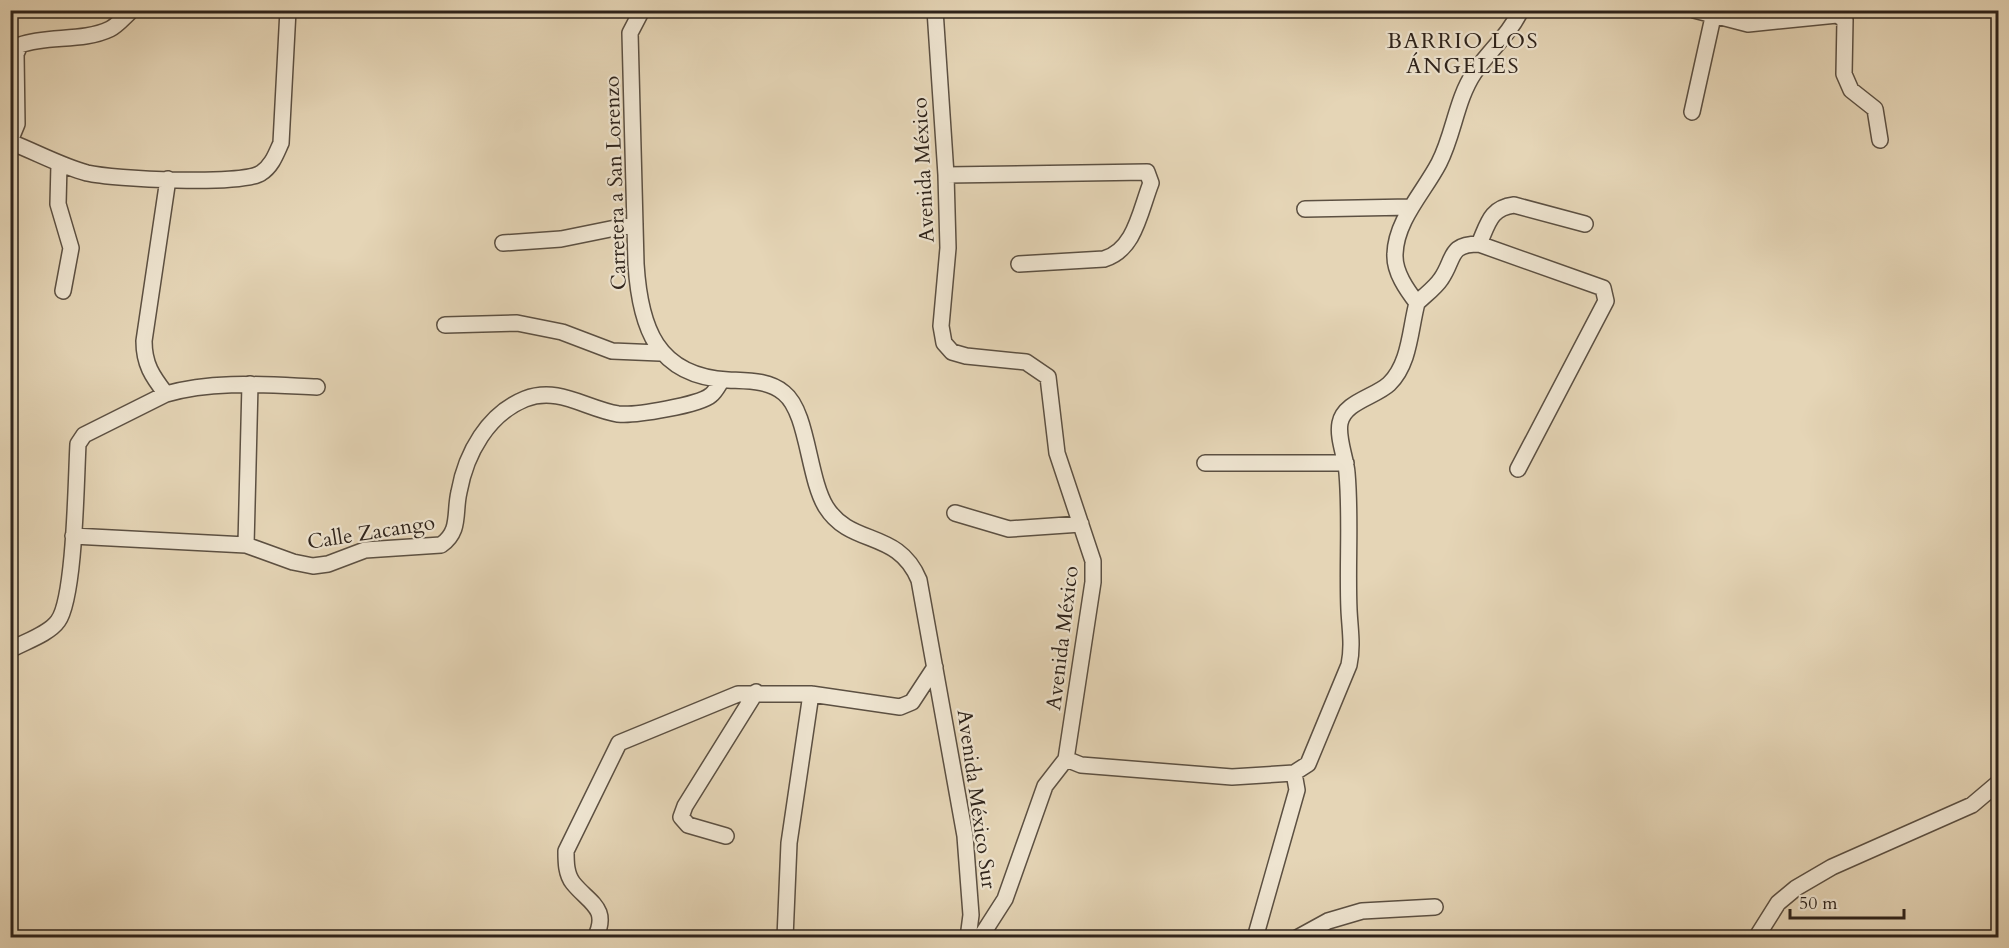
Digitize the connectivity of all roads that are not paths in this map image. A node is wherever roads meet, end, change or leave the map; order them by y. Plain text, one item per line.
1 (132, 10) edge
2 (288, 10) edge
3 (642, 10) edge
4 (935, 10) edge
5 (1521, 10) edge
6 (1694, 10) edge
7 (1844, 15) edge
8 (1713, 17) junction
9 (1692, 112) dead end
10 (1881, 140) dead end
11 (10, 141) edge
12 (59, 164) junction
13 (946, 175) junction
14 (168, 179) junction
15 (1411, 207) junction
16 (1305, 210) dead end
17 (635, 224) junction
18 (1585, 224) dead end
19 (503, 243) dead end
20 (1479, 244) junction
21 (1019, 264) dead end
22 (63, 291) dead end
23 (1417, 303) junction
24 (445, 325) dead end
25 (660, 352) junction
26 (722, 380) junction
27 (250, 384) junction
28 (317, 387) dead end
29 (166, 393) junction
30 (1205, 463) dead end
31 (1346, 463) junction
32 (1518, 469) dead end
33 (956, 513) dead end
34 (1081, 524) junction
35 (73, 536) junction
36 (246, 545) junction
37 (10, 650) edge
38 (935, 667) junction
39 (756, 692) junction
40 (811, 694) junction
41 (1066, 759) junction
42 (1294, 773) junction
43 (1998, 783) edge
44 (726, 836) dead end
45 (1435, 907) dead end
46 (595, 938) edge
47 (785, 938) edge
48 (968, 938) edge
49 (980, 938) edge
50 (1255, 938) edge
51 (1297, 938) edge
52 (1756, 938) edge

1 - 11 street
2 - 14 street
3 - 17 street, Carretera a San Lorenzo
4 - 13 street, Avenida México
5 - 15 street
6 - 8 street
7 - 8 street
7 - 10 street
8 - 9 street
11 - 12 street
12 - 14 street
12 - 22 street
13 - 21 street
13 - 34 street, Avenida México
14 - 29 street
15 - 16 street
15 - 23 street
17 - 19 street
17 - 25 street, Carretera a San Lorenzo
18 - 20 street
20 - 23 street
20 - 32 street
23 - 31 street
24 - 25 street
25 - 26 street, Carretera a San Lorenzo
26 - 36 street, Calle Zacango
26 - 38 street, Carretera a San Lorenzo
27 - 28 street
27 - 29 street
27 - 36 street
29 - 35 street
30 - 31 street
31 - 42 street
33 - 34 street
34 - 41 street, Avenida México
35 - 36 street, Calle Zacango
35 - 37 street
38 - 40 street
38 - 48 street, Avenida México Sur
39 - 40 street
39 - 44 street
39 - 46 street
40 - 47 street
41 - 42 street
41 - 49 street, Avenida México
42 - 50 street
43 - 52 street
45 - 51 street

